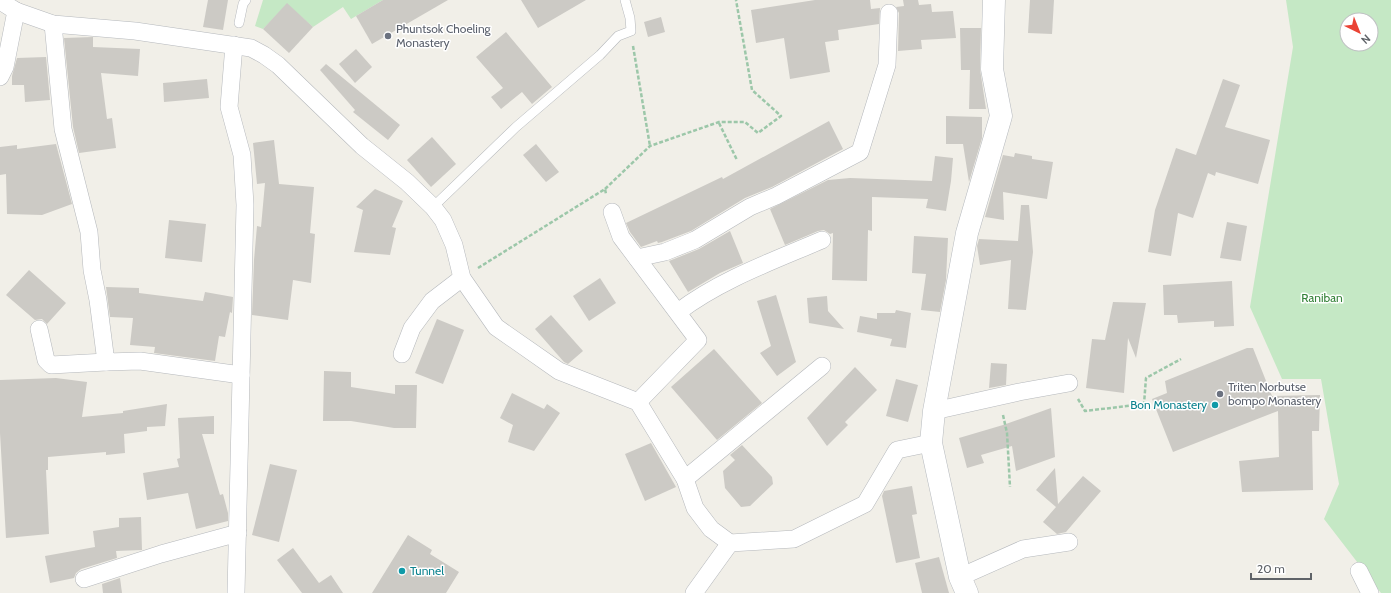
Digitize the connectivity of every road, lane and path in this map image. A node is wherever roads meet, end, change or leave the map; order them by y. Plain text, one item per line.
1 (246, 0) edge
2 (625, 0) edge
3 (736, 0) edge
4 (994, 0) edge
5 (0, 1) edge
6 (16, 11) junction
7 (889, 13) dead end
8 (240, 23) dead end
9 (53, 24) junction
10 (631, 31) junction
11 (235, 41) junction
12 (0, 77) edge
13 (719, 122) junction
14 (650, 146) junction
15 (737, 160) dead end
16 (605, 189) junction
17 (433, 207) junction
18 (612, 212) joint
19 (822, 240) dead end
20 (637, 258) junction
21 (462, 278) junction
22 (678, 312) junction
23 (39, 329) dead end
24 (402, 354) dead end
25 (1181, 359) dead end
26 (106, 362) junction
27 (822, 366) dead end
28 (241, 375) junction
29 (1069, 383) joint
30 (1019, 392) junction
31 (638, 402) junction
32 (934, 411) junction
33 (931, 443) junction
34 (685, 479) junction
35 (1010, 487) dead end
36 (238, 533) junction
37 (1069, 542) dead end
38 (730, 543) junction
39 (1359, 571) dead end
40 (84, 579) dead end
41 (963, 585) edge
42 (236, 593) edge
43 (694, 593) edge
44 (1370, 593) edge

1 - 8 lane
2 - 10 lane
3 - 13 path
4 - 32 street
5 - 6 street
6 - 9 street
6 - 12 street
7 - 20 street
9 - 11 street
9 - 26 street
10 - 14 path
10 - 17 lane
11 - 17 street
11 - 28 street
13 - 14 path
13 - 15 path
14 - 16 path
16 - 18 path
16 - 21 path
17 - 21 street
18 - 20 street
19 - 22 street
20 - 22 street
21 - 24 street
21 - 31 street
22 - 31 street
23 - 26 street
25 - 29 path
26 - 28 street
27 - 34 street
28 - 36 street
29 - 30 street
30 - 32 street
30 - 35 path
31 - 34 street
32 - 33 street
33 - 38 street
33 - 41 street
34 - 38 street
36 - 40 street
36 - 42 street
37 - 41 street
38 - 43 street
39 - 44 street

